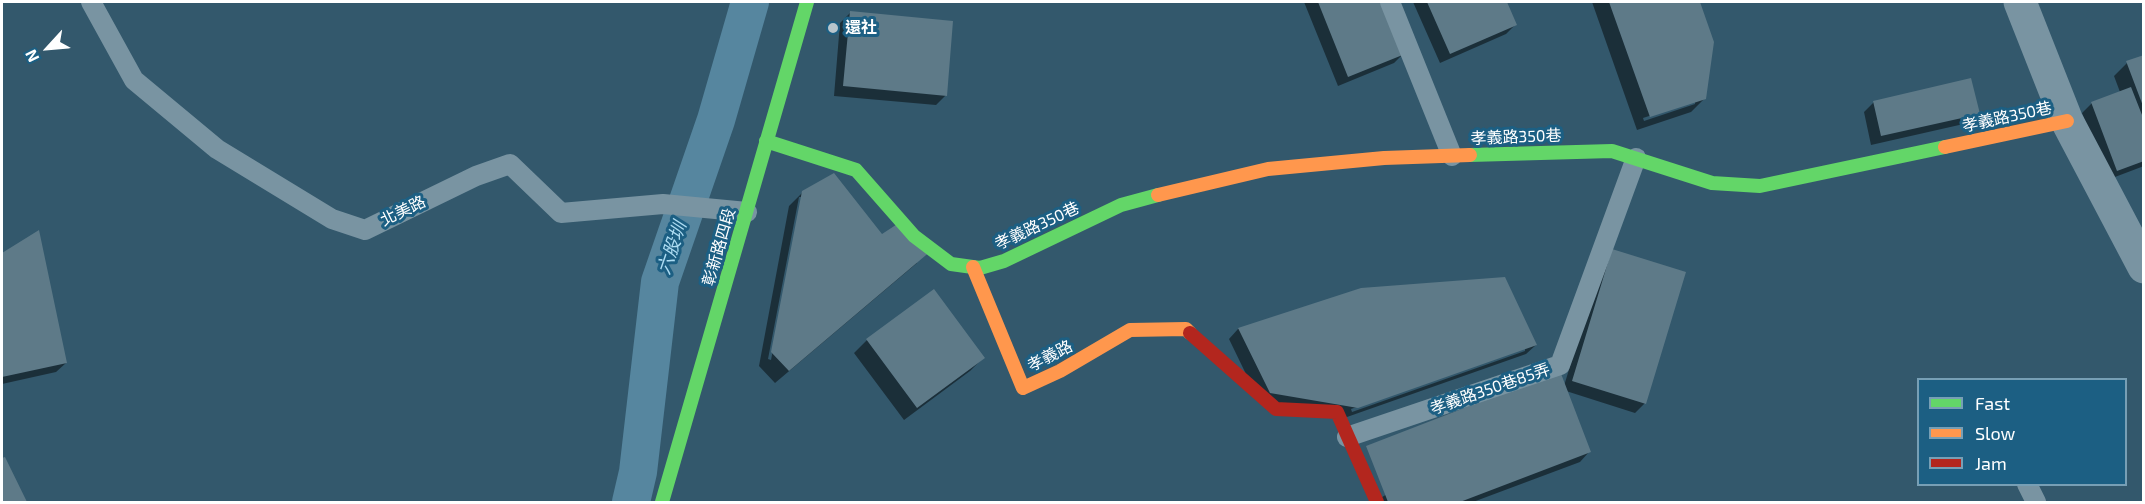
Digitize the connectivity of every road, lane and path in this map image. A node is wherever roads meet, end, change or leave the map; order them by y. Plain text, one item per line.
1 (91, 2) edge
2 (807, 2) edge
3 (1390, 2) edge
4 (2020, 2) edge
5 (2067, 121) junction
6 (766, 141) junction
7 (1452, 156) junction
8 (1636, 158) junction
9 (745, 212) junction
10 (973, 267) junction
11 (2144, 267) edge
12 (1347, 437) junction
13 (2028, 486) edge
14 (662, 502) edge
15 (1377, 502) edge
16 (2036, 502) edge

1 - 9 lane, 北美路
2 - 6 street, 彰新路四段
3 - 7 lane
4 - 5 street
5 - 8 street, 孝義路350巷
5 - 11 street
6 - 9 street, 彰新路四段
6 - 10 street
7 - 8 street, 孝義路350巷
7 - 10 street, 孝義路350巷
8 - 12 lane, 孝義路350巷85弄
9 - 14 street, 彰新路四段
10 - 12 street, 孝義路
12 - 15 street, 孝義路
13 - 16 lane

